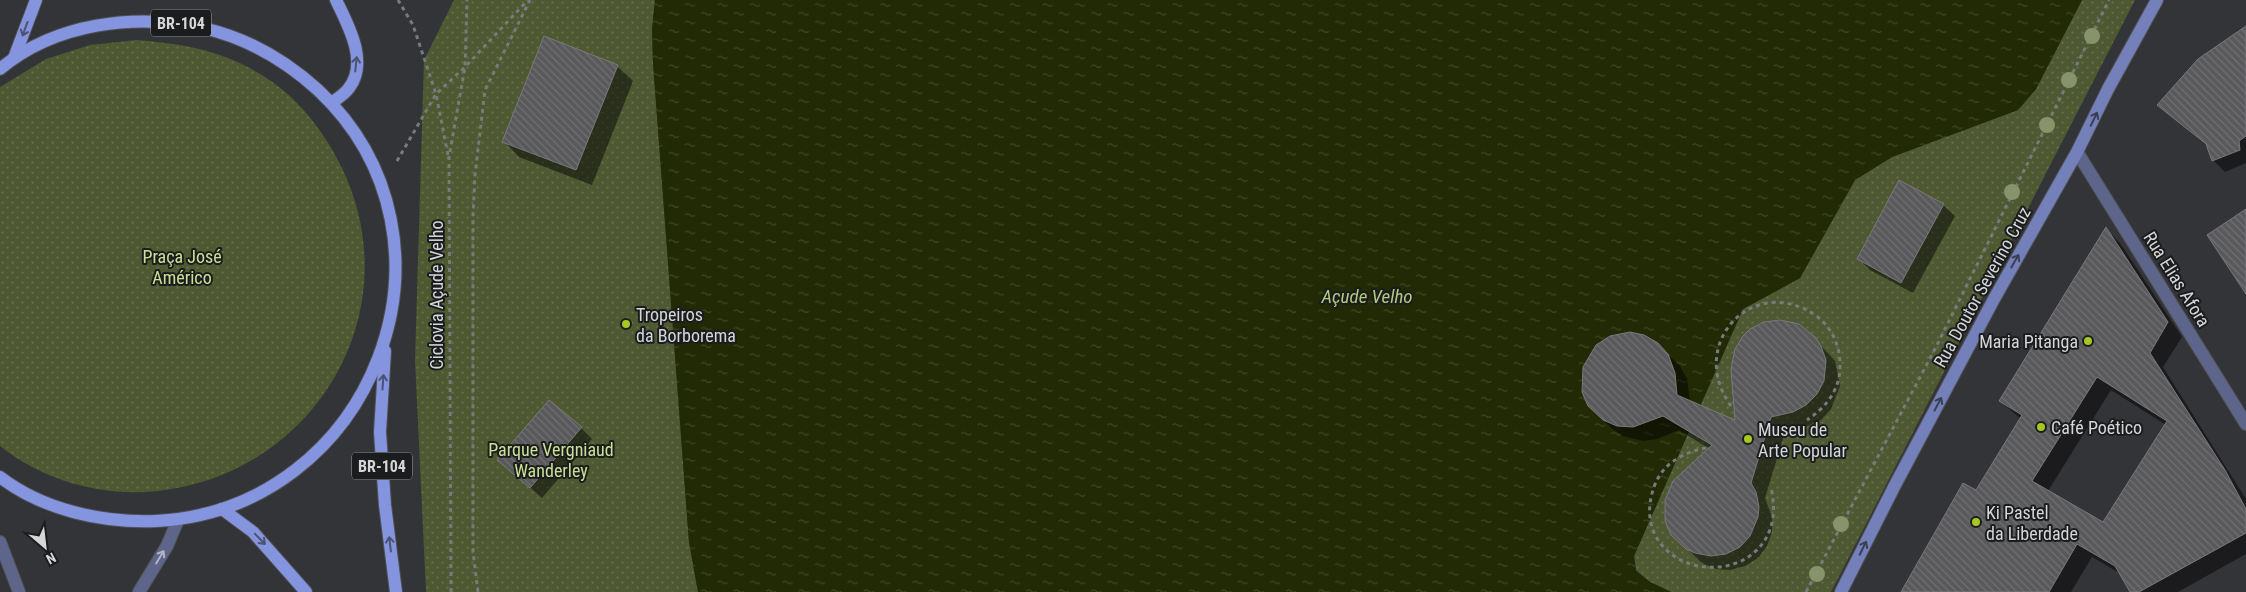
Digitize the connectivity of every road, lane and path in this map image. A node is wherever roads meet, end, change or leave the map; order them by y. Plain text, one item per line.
1 (36, 0) edge
2 (336, 0) edge
3 (398, 0) edge
4 (466, 0) edge
5 (530, 0) edge
6 (2109, 0) edge
7 (2157, 0) edge
8 (14, 58) junction
9 (465, 67) junction
10 (0, 69) edge
11 (436, 94) junction
12 (332, 103) junction
13 (2077, 152) junction
14 (449, 157) junction
15 (380, 183) junction
16 (386, 339) junction
17 (1730, 406) dead end
18 (1807, 420) dead end
19 (2246, 424) edge
20 (1706, 448) dead end
21 (0, 477) edge
22 (1771, 488) dead end
23 (222, 509) junction
24 (178, 520) junction
25 (0, 542) edge
26 (19, 592) edge
27 (139, 592) edge
28 (306, 592) edge
29 (396, 592) edge
30 (451, 592) edge
31 (478, 592) edge
32 (1806, 592) edge
33 (1841, 592) edge

1 -> 8 main road
12 -> 2 main road
3 - 11 path
4 - 9 path, Ciclovia Açude Velho
5 - 9 path
5 - 31 path
6 - 32 path
13 -> 7 main road, Rua Doutor Severino Cruz
8 - 10 main road, BR-104
8 - 12 main road, BR-104
9 - 11 path
9 - 14 path, Ciclovia Açude Velho
11 - 14 path
11 - 15 path
12 - 15 main road, BR-104
13 - 19 street, Rua Elias Afora
33 -> 13 main road, Rua Doutor Severino Cruz
14 - 30 path, Ciclovia Açude Velho
15 - 16 main road, BR-104
16 - 23 main road, BR-104
29 -> 16 main road, BR-104
17 - 18 path
20 - 22 path
21 - 24 main road, BR-104
23 - 24 main road, BR-104
23 -> 28 main road
27 -> 24 street
25 - 26 street

